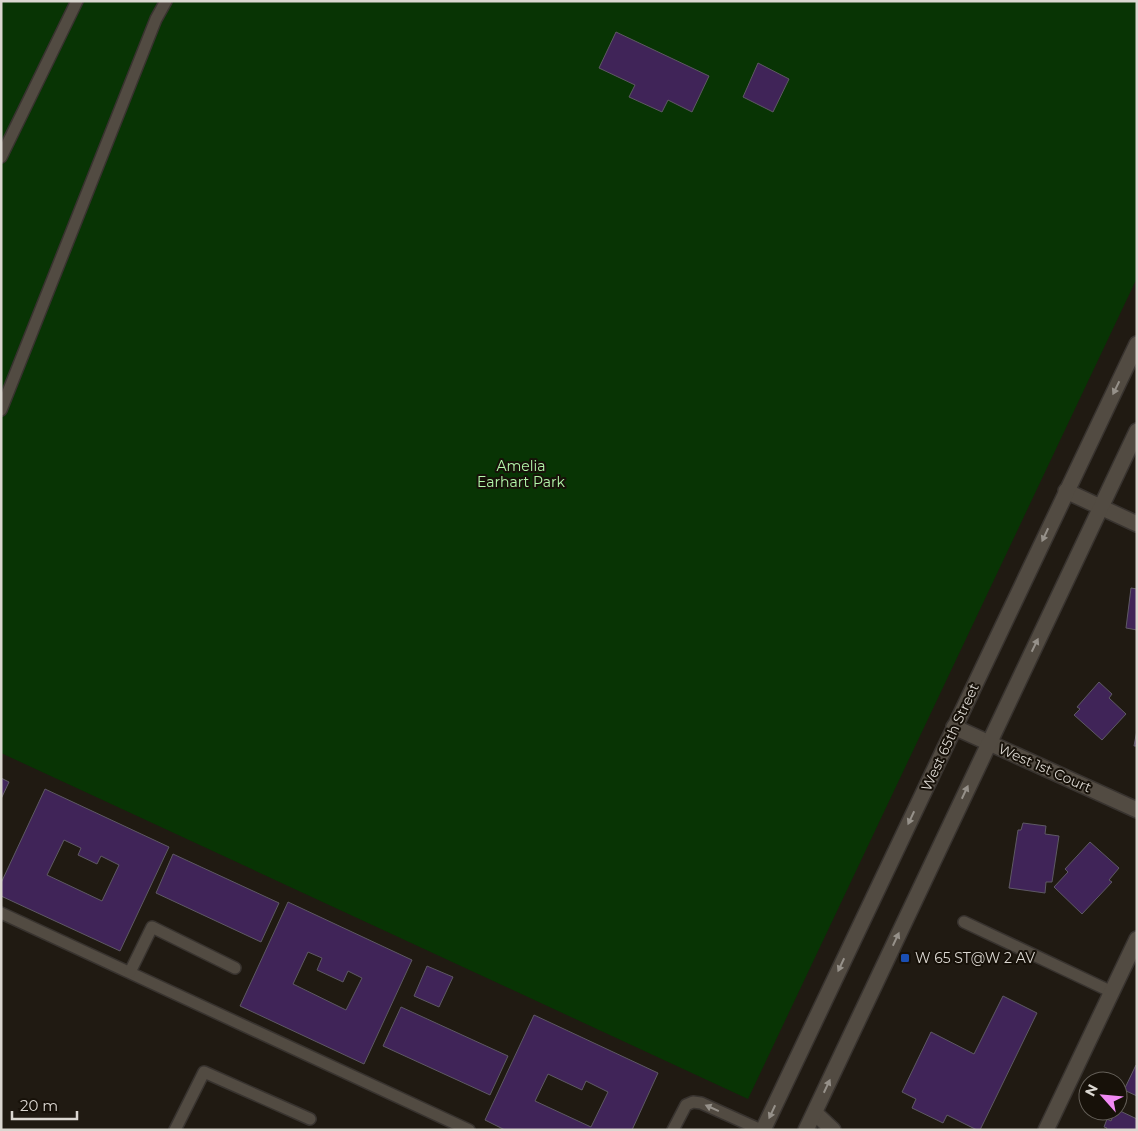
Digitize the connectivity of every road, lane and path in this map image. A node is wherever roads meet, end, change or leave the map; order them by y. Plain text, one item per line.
1 (77, 1) edge
2 (166, 1) edge
3 (1, 157) edge
4 (1137, 344) edge
5 (1, 410) edge
6 (1137, 431) edge
7 (1066, 491) junction
8 (1100, 508) junction
9 (1137, 524) edge
10 (954, 727) junction
11 (988, 742) junction
12 (1137, 810) edge
13 (1, 913) edge
14 (964, 922) dead end
15 (1137, 939) edge
16 (235, 968) dead end
17 (130, 972) junction
18 (1112, 992) junction
19 (815, 1113) junction
20 (310, 1119) dead end
21 (175, 1130) edge
22 (469, 1130) edge
23 (673, 1130) edge
24 (762, 1130) edge
25 (806, 1130) edge
26 (833, 1130) edge
27 (1046, 1130) edge

1 - 3 lane
2 - 5 lane
4 -> 7 main road, West 65th Street
6 - 8 main road
7 - 8 main road
7 -> 10 main road, West 65th Street
8 - 9 main road
11 -> 8 main road
10 - 11 main road, West 1st Court
10 -> 24 main road, West 65th Street
11 - 12 main road, West 1st Court
19 -> 11 main road
13 - 17 lane
14 - 18 lane
15 - 18 main road
16 - 17 lane
17 - 22 lane
18 - 27 main road
19 - 25 main road
19 - 26 main road
20 - 21 lane
24 -> 23 lane

